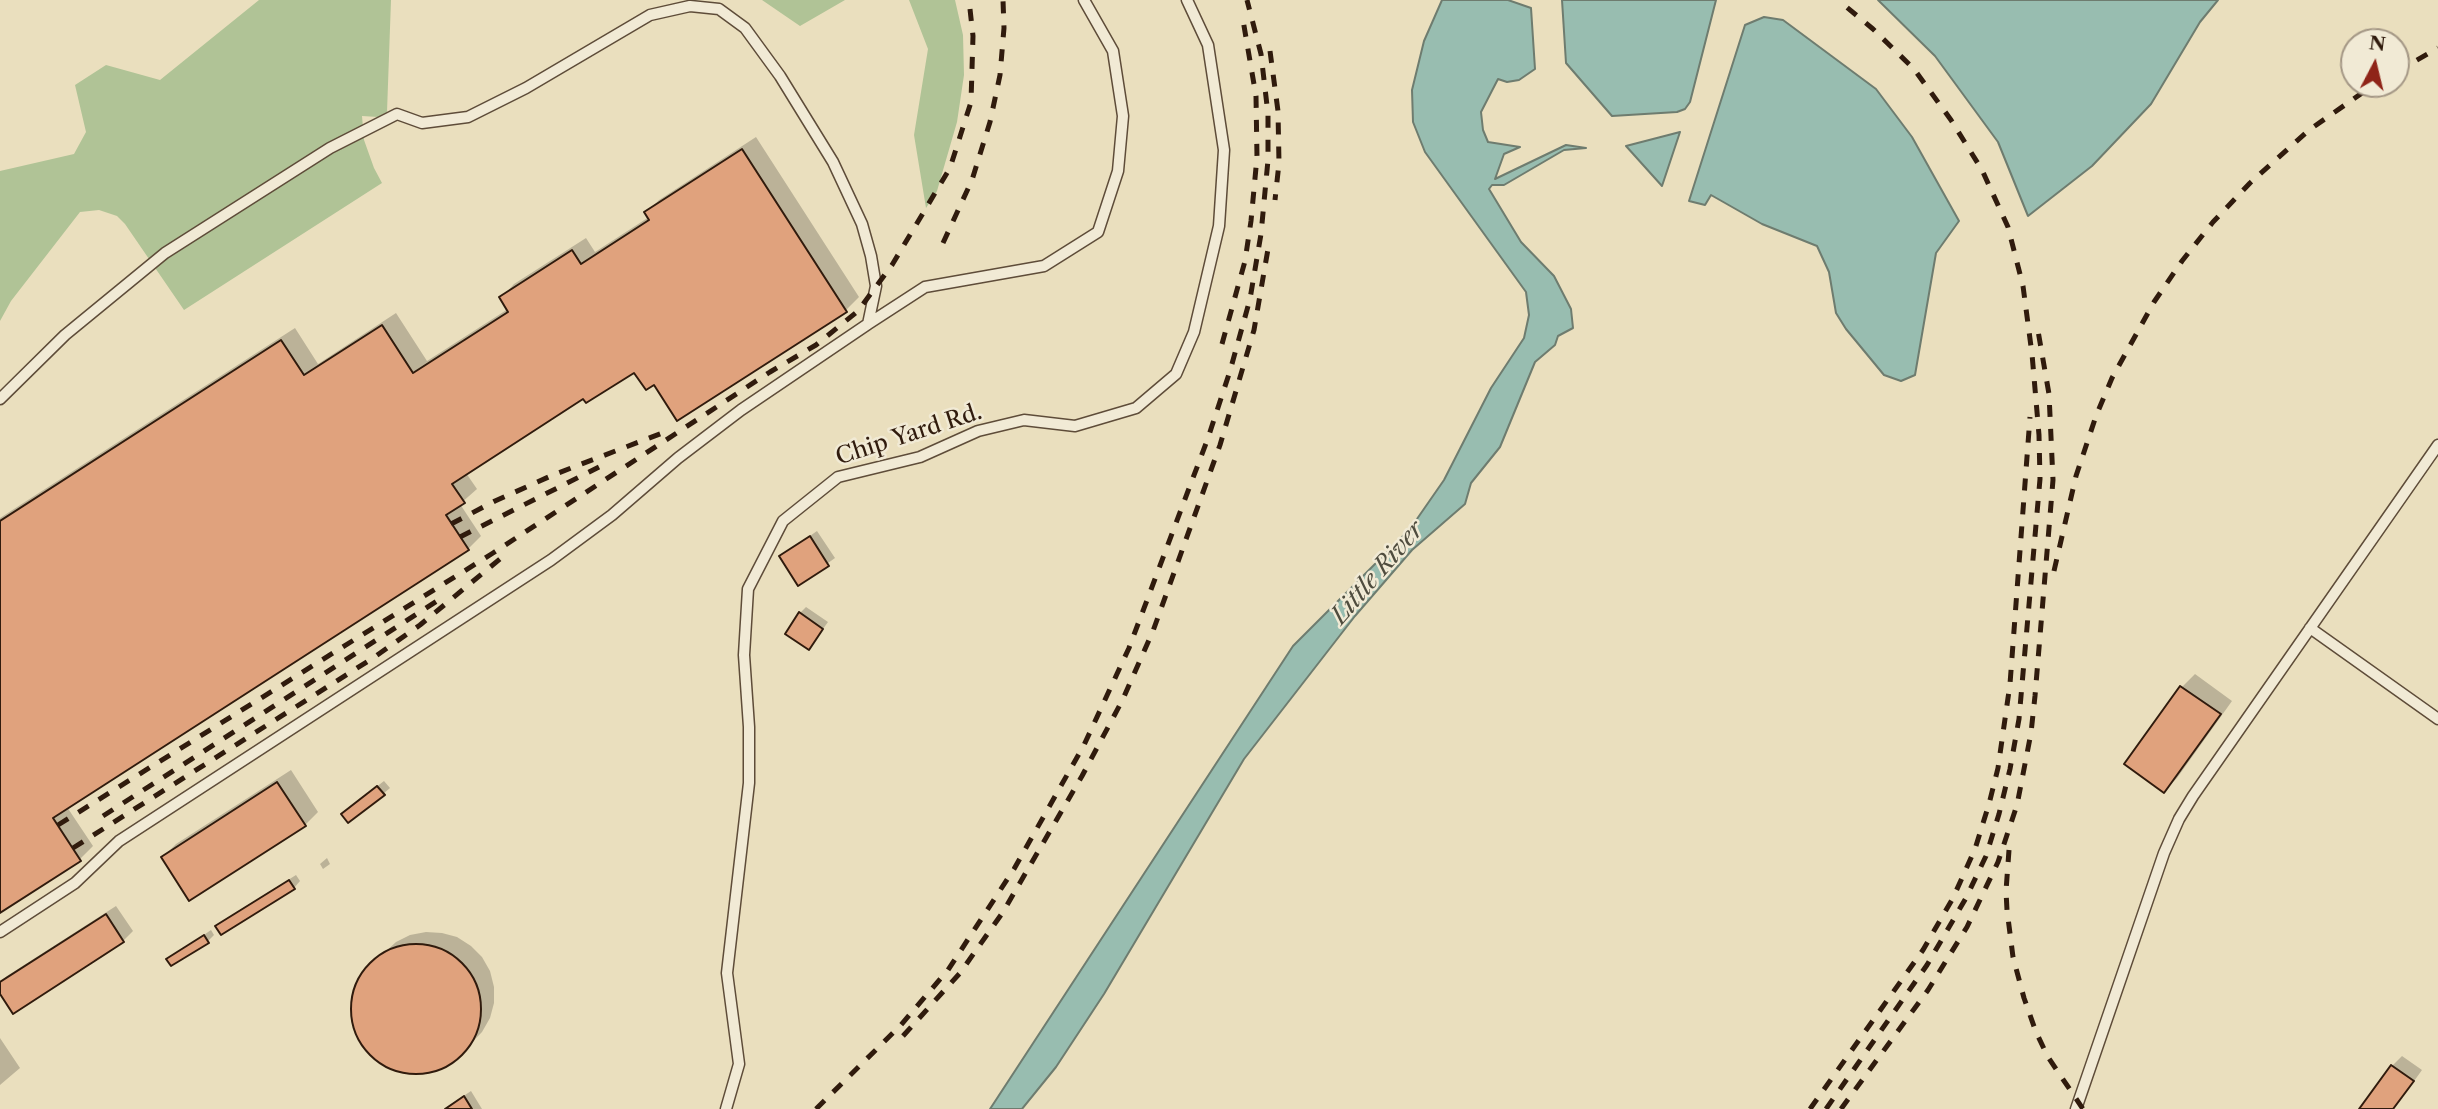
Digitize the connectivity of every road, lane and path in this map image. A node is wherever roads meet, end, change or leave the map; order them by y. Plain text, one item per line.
1 (1084, 0) edge
2 (1187, 0) edge
3 (868, 324) junction
4 (0, 399) edge
5 (2438, 445) edge
6 (2310, 628) junction
7 (2438, 719) edge
8 (0, 932) edge
9 (726, 1109) edge
10 (2076, 1109) edge

1 - 3 lane
2 - 9 lane, Chip Yard Rd.
3 - 4 lane
3 - 8 lane
5 - 6 lane
6 - 7 lane
6 - 10 lane

